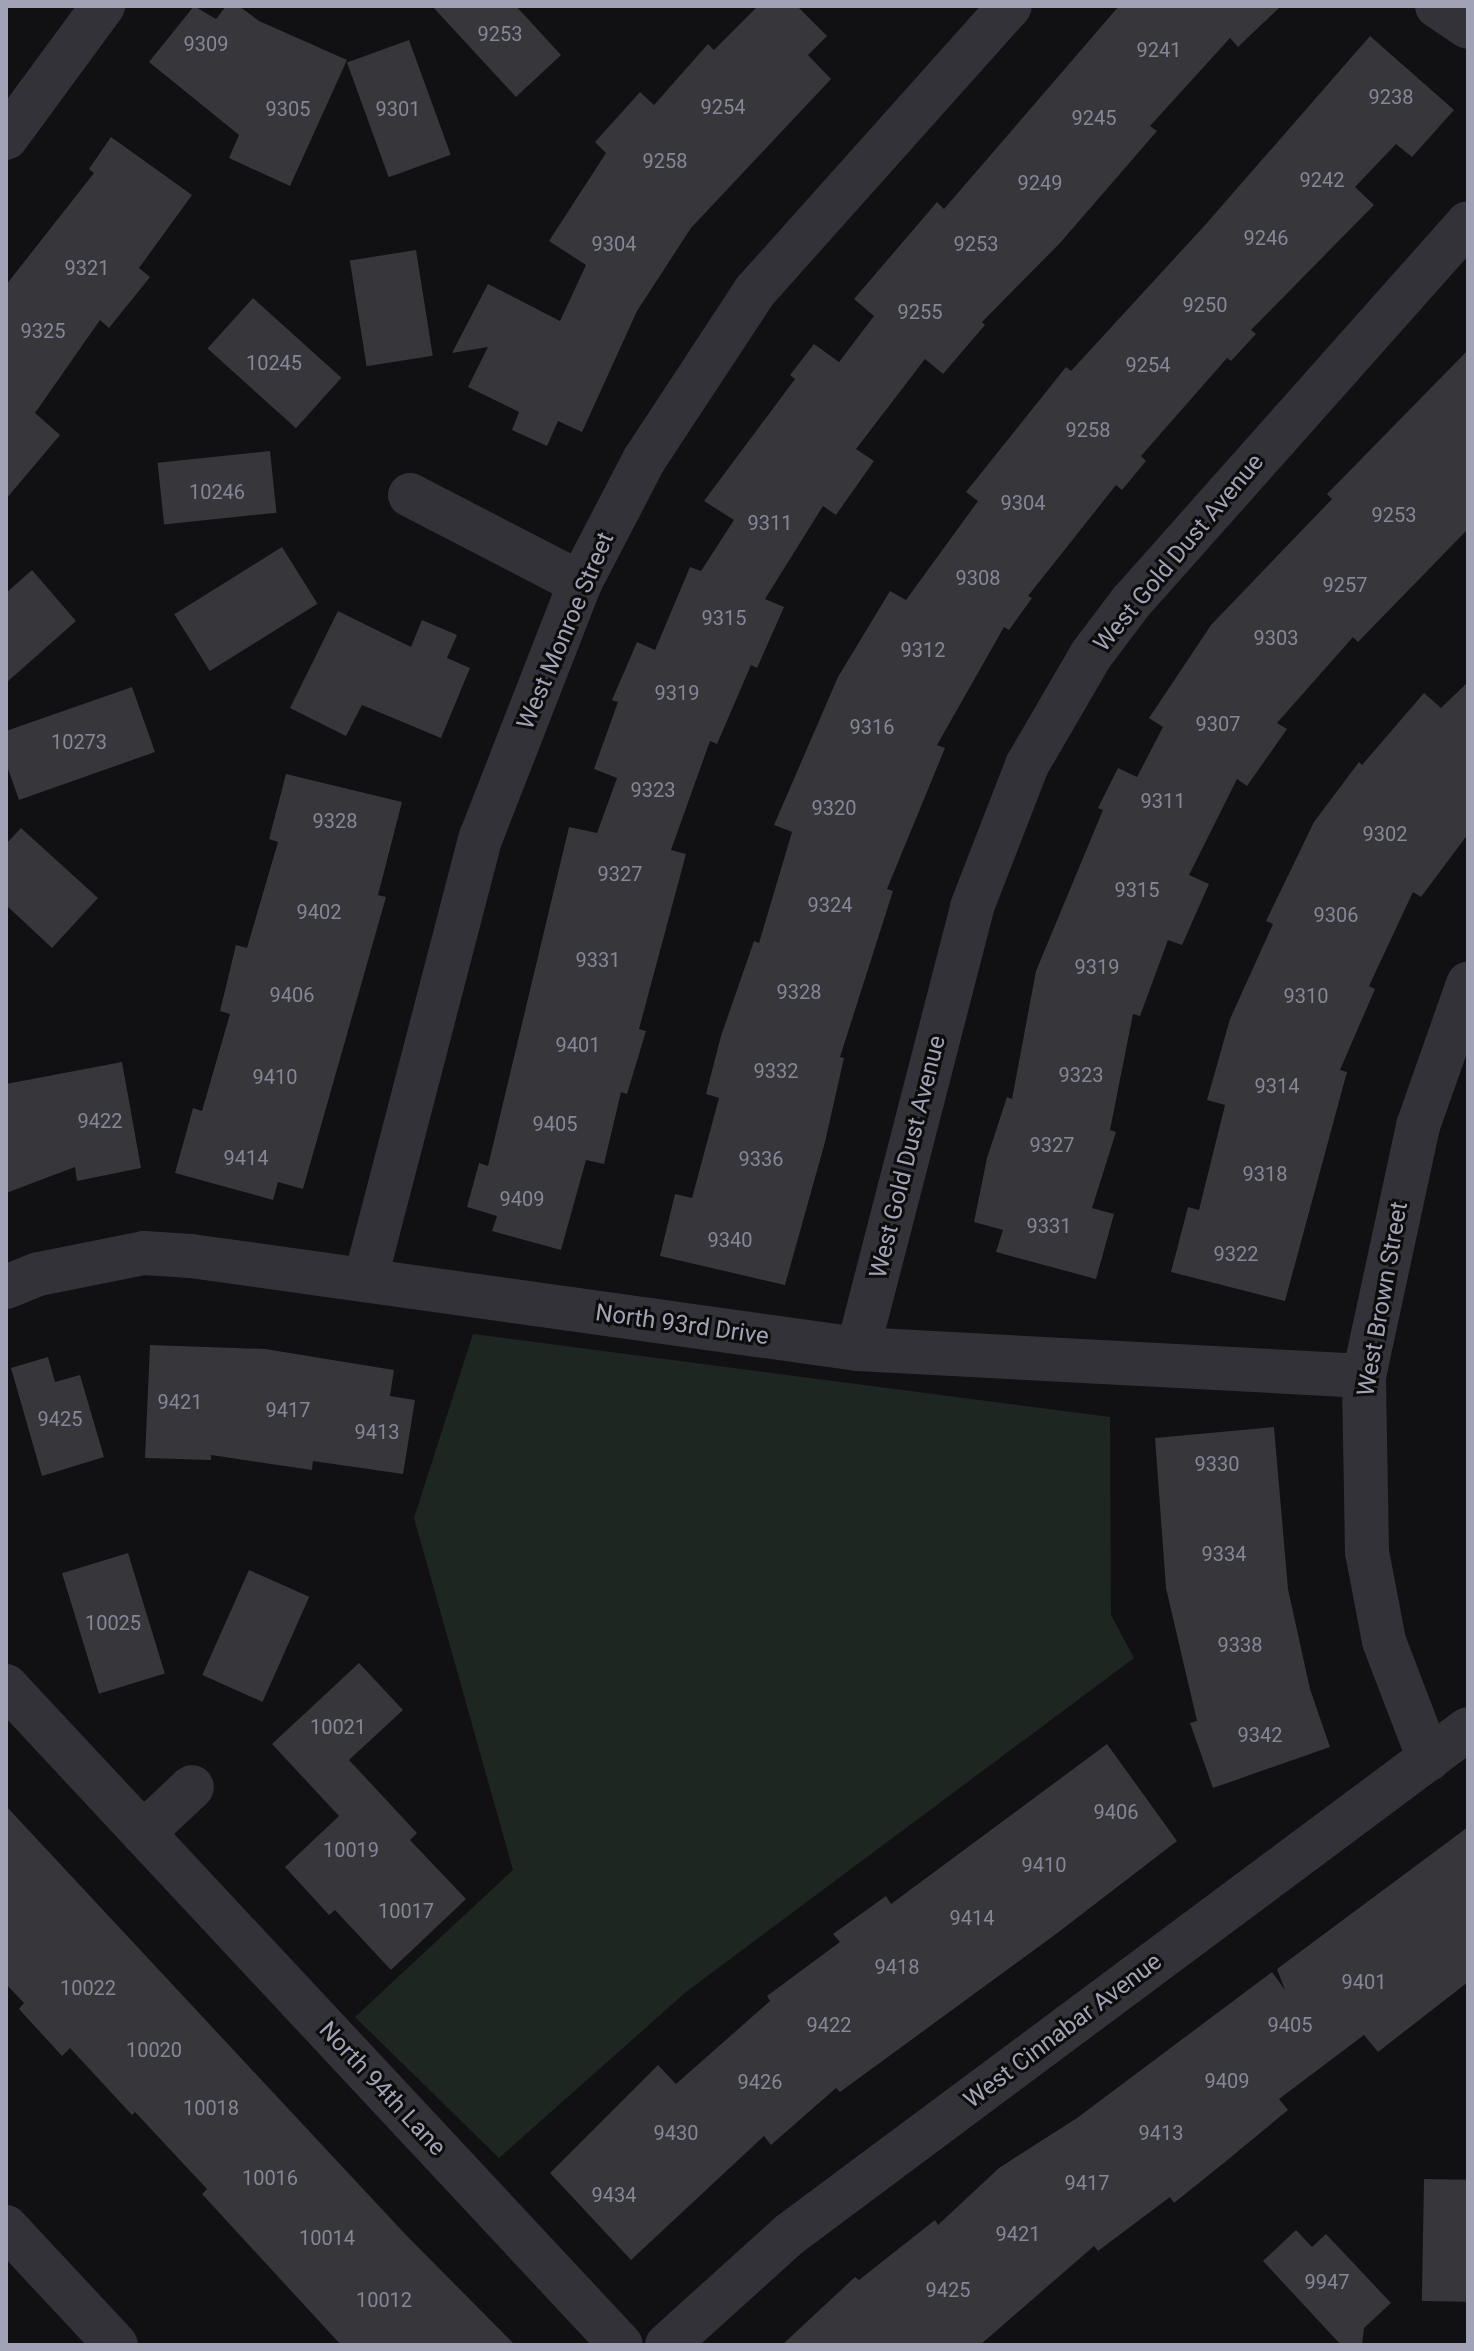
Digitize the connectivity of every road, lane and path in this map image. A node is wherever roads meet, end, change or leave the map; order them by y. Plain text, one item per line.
1 (103, 6) edge
2 (1010, 6) edge
3 (1437, 6) edge
4 (1468, 27) edge
5 (6, 138) edge
6 (1468, 223) edge
7 (410, 495) dead end
8 (580, 583) junction
9 (1468, 984) edge
10 (366, 1277) junction
11 (6, 1287) edge
12 (858, 1349) junction
13 (1364, 1376) junction
14 (6, 1686) edge
15 (1468, 1729) edge
16 (1429, 1759) junction
17 (192, 1787) dead end
18 (143, 1833) junction
19 (6, 2227) edge
20 (116, 2345) edge
21 (621, 2345) edge
22 (667, 2345) edge

1 - 5 street
2 - 8 street, West Monroe Street
3 - 4 street
6 - 12 street, West Gold Dust Avenue
7 - 8 street
8 - 10 street, West Monroe Street
9 - 13 street, West Brown Street
10 - 11 street, North 93rd Drive
10 - 12 street, North 93rd Drive
12 - 13 street, North 93rd Drive
13 - 16 street, West Brown Street
14 - 18 street, North 94th Lane
15 - 16 street, West Cinnabar Avenue
16 - 22 street, West Cinnabar Avenue
17 - 18 street
18 - 21 street, North 94th Lane
19 - 20 street

